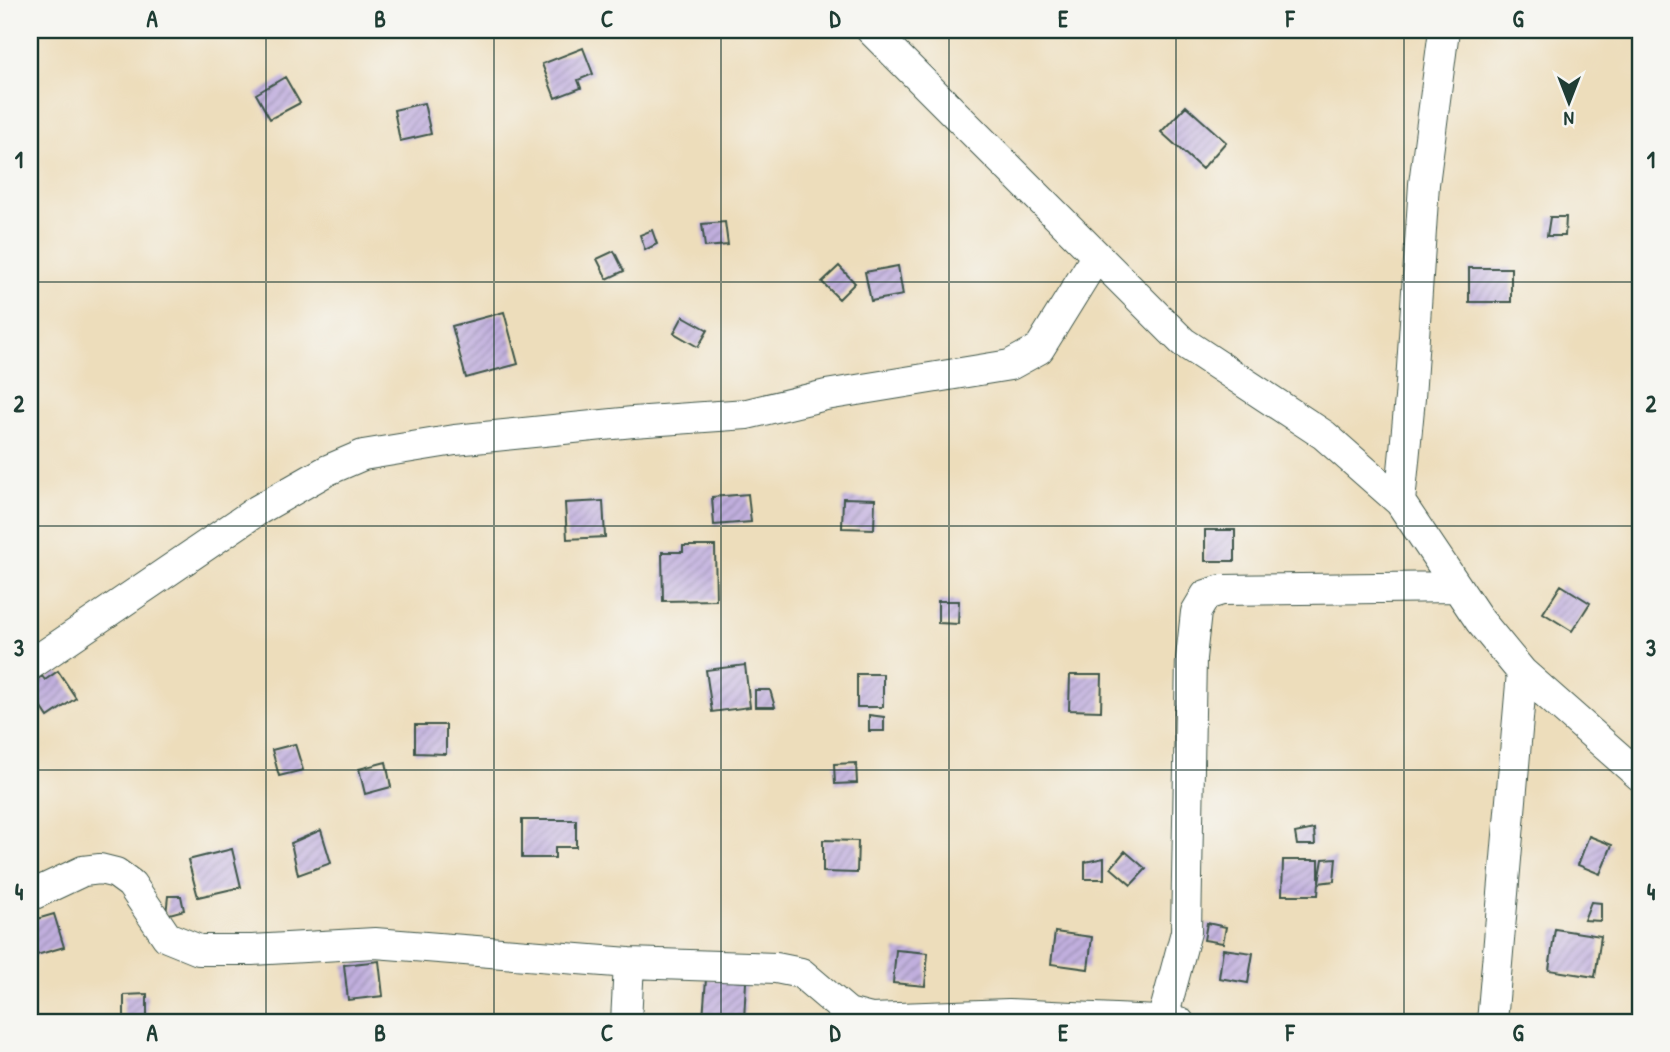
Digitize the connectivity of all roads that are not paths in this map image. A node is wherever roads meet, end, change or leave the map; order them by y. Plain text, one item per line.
1 (871, 30) edge
2 (1444, 30) edge
3 (1096, 257) junction
4 (1400, 502) junction
5 (1457, 587) junction
6 (30, 665) edge
7 (1522, 672) junction
8 (1639, 774) edge
9 (30, 896) edge
10 (629, 963) junction
11 (1162, 1021) edge
12 (626, 1022) edge
13 (1179, 1022) edge
14 (1492, 1022) edge

1 - 3 street
2 - 4 street
3 - 4 street
3 - 6 street
4 - 5 street
5 - 7 street
5 - 11 street
7 - 8 street
7 - 14 street
9 - 10 street
10 - 11 street
10 - 12 street
11 - 13 street

